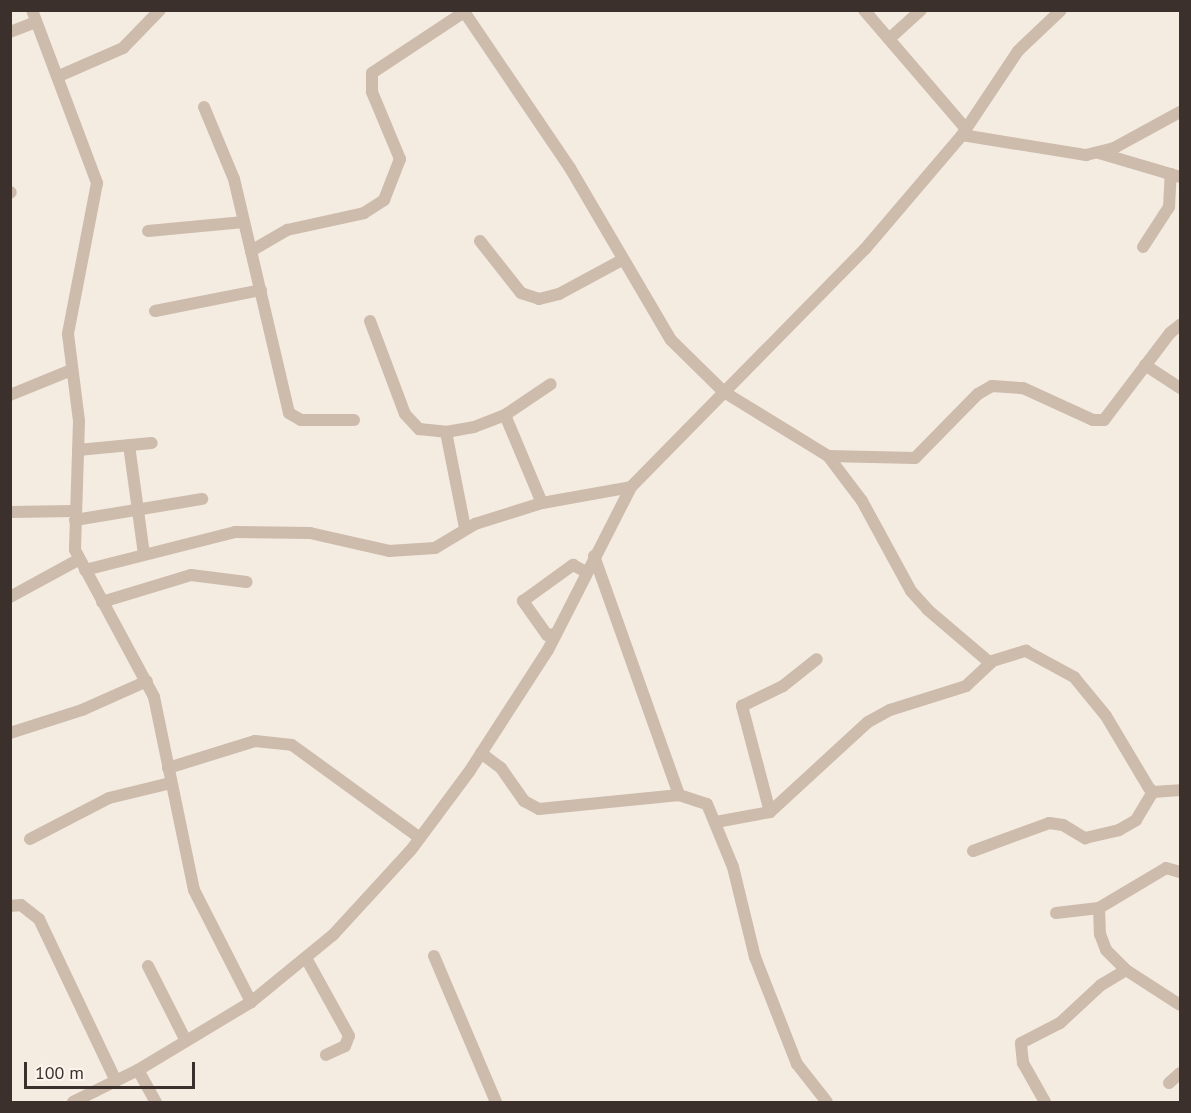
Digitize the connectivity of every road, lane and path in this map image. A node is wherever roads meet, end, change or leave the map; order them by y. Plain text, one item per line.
1 (160, 10) edge
2 (864, 10) edge
3 (921, 10) edge
4 (1061, 10) edge
5 (464, 11) edge
6 (34, 16) edge
7 (10, 32) edge
8 (889, 39) junction
9 (59, 76) junction
10 (204, 107) dead end
11 (1180, 112) edge
12 (964, 132) junction
13 (1098, 153) junction
14 (1176, 175) edge
15 (244, 222) junction
16 (148, 231) dead end
17 (480, 241) dead end
18 (1143, 248) dead end
19 (251, 251) junction
20 (620, 261) junction
21 (261, 290) junction
22 (155, 310) dead end
23 (370, 321) dead end
24 (1180, 325) edge
25 (1145, 365) junction
26 (69, 371) junction
27 (551, 384) dead end
28 (1180, 388) edge
29 (724, 392) junction
30 (10, 395) edge
31 (506, 415) junction
32 (354, 420) dead end
33 (446, 432) junction
34 (152, 443) dead end
35 (129, 445) junction
36 (78, 450) junction
37 (828, 456) junction
38 (632, 487) junction
39 (202, 499) dead end
40 (542, 503) junction
41 (136, 510) junction
42 (10, 512) edge
43 (75, 515) junction
44 (465, 528) junction
45 (144, 554) junction
46 (594, 556) junction
47 (82, 565) junction
48 (586, 572) junction
49 (247, 582) dead end
50 (10, 597) edge
51 (102, 602) junction
52 (556, 634) junction
53 (817, 659) dead end
54 (992, 662) junction
55 (147, 681) junction
56 (10, 720) edge
57 (12, 733) edge
58 (481, 753) junction
59 (168, 768) junction
60 (171, 783) junction
61 (1180, 790) edge
62 (1153, 792) junction
63 (679, 795) junction
64 (770, 812) junction
65 (716, 822) junction
66 (420, 838) junction
67 (30, 839) dead end
68 (973, 851) dead end
69 (1180, 872) edge
70 (10, 906) edge
71 (1099, 908) junction
72 (1056, 914) dead end
73 (434, 957) dead end
74 (306, 958) junction
75 (148, 966) dead end
76 (1126, 970) junction
77 (251, 1002) junction
78 (1180, 1005) edge
79 (186, 1041) junction
80 (326, 1055) dead end
81 (138, 1070) junction
82 (1180, 1073) edge
83 (116, 1081) junction
84 (1169, 1083) dead end
85 (73, 1102) edge
86 (156, 1102) edge
87 (496, 1102) edge
88 (827, 1102) edge
89 (1045, 1102) edge

1 - 9 street
2 - 8 street
3 - 8 street
4 - 12 street
5 - 19 street
5 - 20 street
6 - 7 street
6 - 9 street
8 - 12 street
9 - 26 street
10 - 15 street
11 - 13 street
12 - 13 street
12 - 29 street
13 - 14 street
14 - 18 street
15 - 16 street
15 - 19 street
17 - 20 street
19 - 21 street
20 - 29 street
21 - 22 street
21 - 32 street
23 - 33 street
24 - 25 street
25 - 28 street
25 - 37 street
26 - 30 street
26 - 36 street
27 - 31 street
29 - 37 street
29 - 38 street
31 - 33 street
31 - 40 street
33 - 44 street
34 - 35 street
35 - 36 street
35 - 41 street
36 - 43 street
37 - 54 street
38 - 40 street
38 - 46 street
39 - 41 street
40 - 44 street
41 - 43 street
41 - 45 street
42 - 43 street
43 - 47 street
44 - 45 street
45 - 47 street
46 - 48 street
46 - 63 street
47 - 50 street
47 - 51 street
48 - 52 street
48 - 52 street
49 - 51 street
51 - 55 street
52 - 58 street
53 - 64 street
54 - 62 street
54 - 64 street
55 - 57 street
55 - 59 street
56 - 57 street
58 - 63 street
58 - 66 street
59 - 60 street
59 - 66 street
60 - 67 street
60 - 77 street
61 - 62 street
62 - 68 street
63 - 65 street
64 - 65 street
65 - 88 street
66 - 74 street
69 - 71 street
70 - 83 street
71 - 72 street
71 - 76 street
73 - 87 street
74 - 77 street
74 - 80 street
75 - 79 street
76 - 78 street
76 - 89 street
77 - 79 street
79 - 81 street
81 - 83 street
81 - 86 street
82 - 84 street
83 - 85 street

